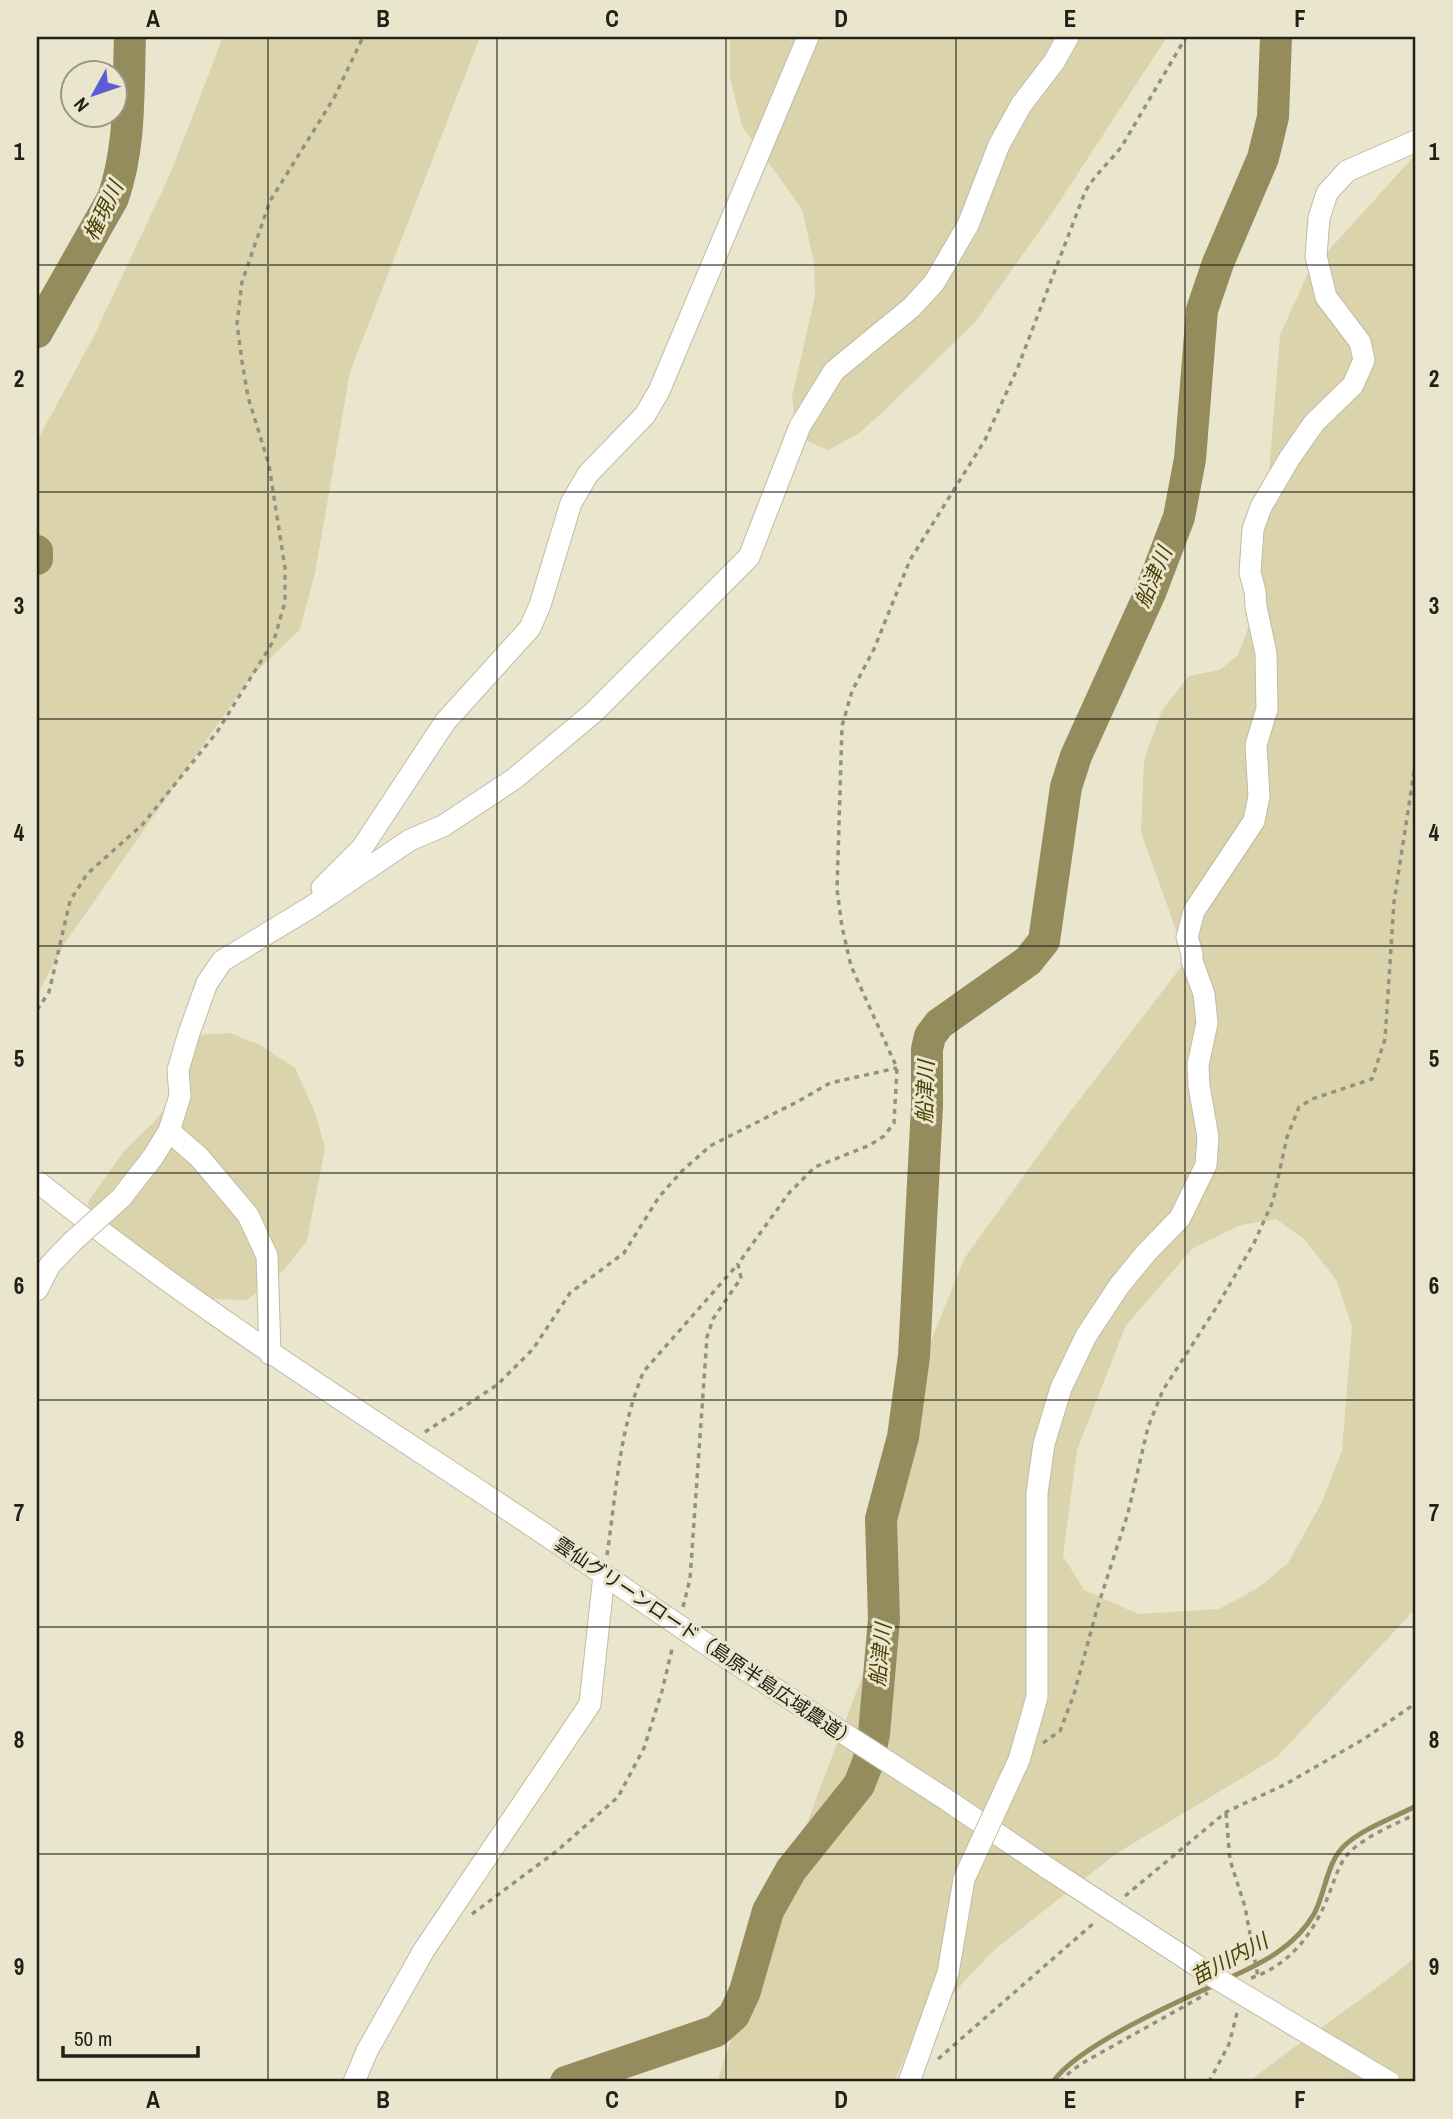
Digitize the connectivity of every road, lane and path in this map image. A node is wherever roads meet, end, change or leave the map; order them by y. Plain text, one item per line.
1 (363, 37) edge
2 (808, 37) edge
3 (1068, 37) edge
4 (1186, 37) edge
5 (1416, 141) edge
6 (1416, 760) edge
7 (311, 907) junction
8 (37, 1010) edge
9 (897, 1068) junction
10 (169, 1131) junction
11 (37, 1181) edge
12 (738, 1264) junction
13 (37, 1290) edge
14 (270, 1353) junction
15 (408, 1443) junction
16 (611, 1580) junction
17 (681, 1616) dead end
18 (675, 1641) dead end
19 (1416, 1703) edge
20 (1060, 1731) dead end
21 (1226, 1812) junction
22 (1416, 1814) edge
23 (1115, 1904) dead end
24 (468, 1917) dead end
25 (1095, 1922) dead end
26 (1258, 1976) junction
27 (1247, 1980) dead end
28 (1257, 1982) dead end
29 (1212, 1991) dead end
30 (1242, 2005) dead end
31 (932, 2064) dead end
32 (354, 2082) edge
33 (909, 2082) edge
34 (1060, 2082) edge
35 (1209, 2082) edge
36 (1389, 2082) edge

1 - 8 path
2 - 7 street
3 - 7 street
4 - 9 path
5 - 33 street, bridge
6 - 20 path
7 - 10 street
9 - 12 path
9 - 15 path
10 - 13 street, bridge
10 - 14 street
11 - 14 street, 雲仙グリーンロード（島原半島広域農道）
12 - 16 path
12 - 17 path
14 - 15 street, 雲仙グリーンロード（島原半島広域農道）
15 - 16 street, 雲仙グリーンロード（島原半島広域農道）
16 - 32 street
16 - 36 street, 雲仙グリーンロード（島原半島広域農道）, bridge
18 - 24 path
19 - 21 path
21 - 23 path
21 - 26 path
22 - 26 path
25 - 31 path
26 - 27 path
26 - 28 path
29 - 34 path
30 - 35 path

